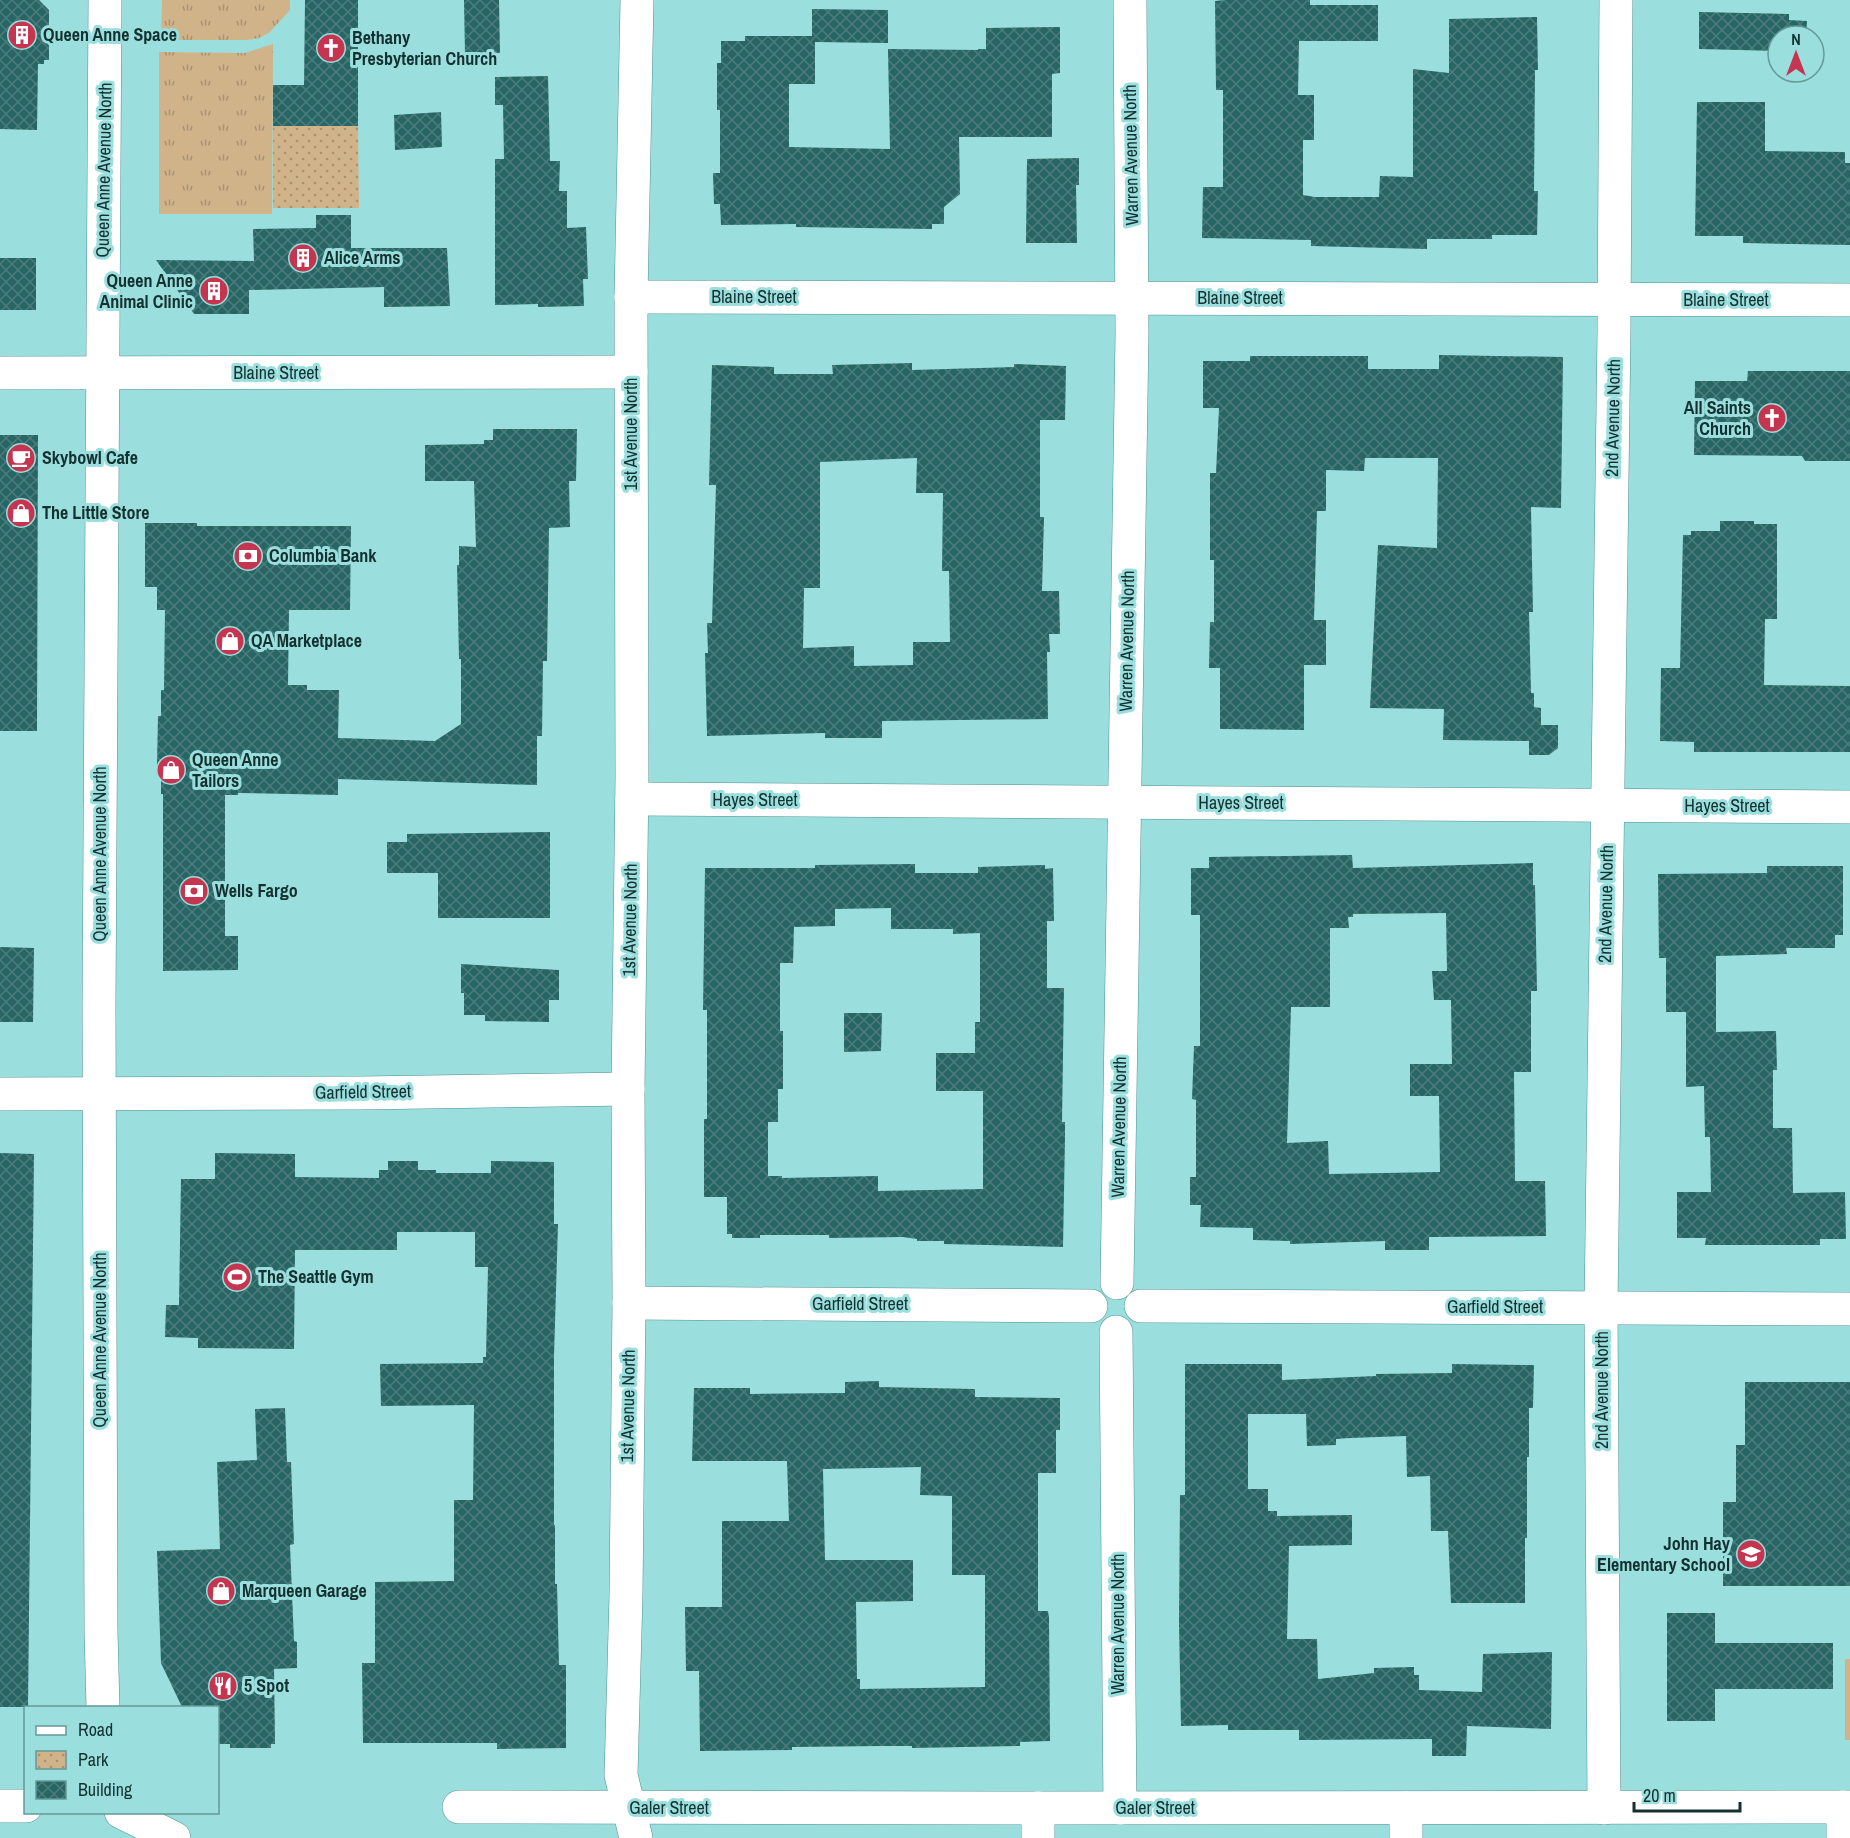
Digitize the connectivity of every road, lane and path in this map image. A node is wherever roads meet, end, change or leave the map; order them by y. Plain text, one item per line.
1 (105, 0) edge
2 (637, 0) edge
3 (1130, 0) edge
4 (1616, 0) edge
5 (631, 297) junction
6 (1132, 298) junction
7 (1614, 300) junction
8 (1850, 300) edge
9 (631, 372) junction
10 (0, 373) edge
11 (102, 373) junction
12 (632, 799) junction
13 (1124, 801) junction
14 (1607, 804) junction
15 (1850, 807) edge
16 (627, 1089) junction
17 (0, 1094) edge
18 (99, 1094) junction
19 (1117, 1283) junction
20 (629, 1303) junction
21 (1091, 1306) junction
22 (1141, 1306) junction
23 (1601, 1307) junction
24 (1850, 1309) edge
25 (1116, 1332) junction
26 (103, 1706) edge
27 (0, 1806) edge
28 (24, 1806) edge
29 (459, 1807) dead end
30 (1120, 1808) junction
31 (1604, 1808) junction
32 (125, 1814) edge
33 (1845, 1817) edge
34 (632, 1823) edge
35 (1038, 1823) edge
36 (1406, 1823) edge
37 (174, 1838) edge

1 - 11 street, Queen Anne Avenue North
2 - 5 street, 1st Avenue North
3 - 6 street, Warren Avenue North
4 - 7 street, 2nd Avenue North
5 - 6 street, Blaine Street
5 - 9 street, 1st Avenue North
6 - 7 street, Blaine Street
6 - 13 street, Warren Avenue North
7 - 8 street, Blaine Street
7 - 14 street, 2nd Avenue North
9 - 11 street, Blaine Street
9 - 12 street, 1st Avenue North
10 - 11 street, Blaine Street
11 - 18 street, Queen Anne Avenue North
12 - 13 street, Hayes Street
12 - 16 street, 1st Avenue North
13 - 14 street, Hayes Street
13 - 19 street, Warren Avenue North
14 - 15 street, Hayes Street
14 - 23 street, 2nd Avenue North
16 - 18 street, Garfield Street
16 - 20 street, 1st Avenue North
17 - 18 street, Garfield Street
18 - 26 street, Queen Anne Avenue North
19 - 21 street
19 - 22 street
20 - 21 street, Garfield Street
20 - 34 street, 1st Avenue North
21 - 25 street
22 - 23 street, Garfield Street
22 - 25 street
23 - 24 street, Garfield Street
23 - 31 street, 2nd Avenue North
25 - 30 street, Warren Avenue North
27 - 28 street
29 - 34 street, Galer Street
30 - 35 street, Galer Street
30 - 36 street, Galer Street
31 - 33 street, Galer Street
31 - 36 street, Galer Street
32 - 37 street
34 - 35 street, Galer Street

